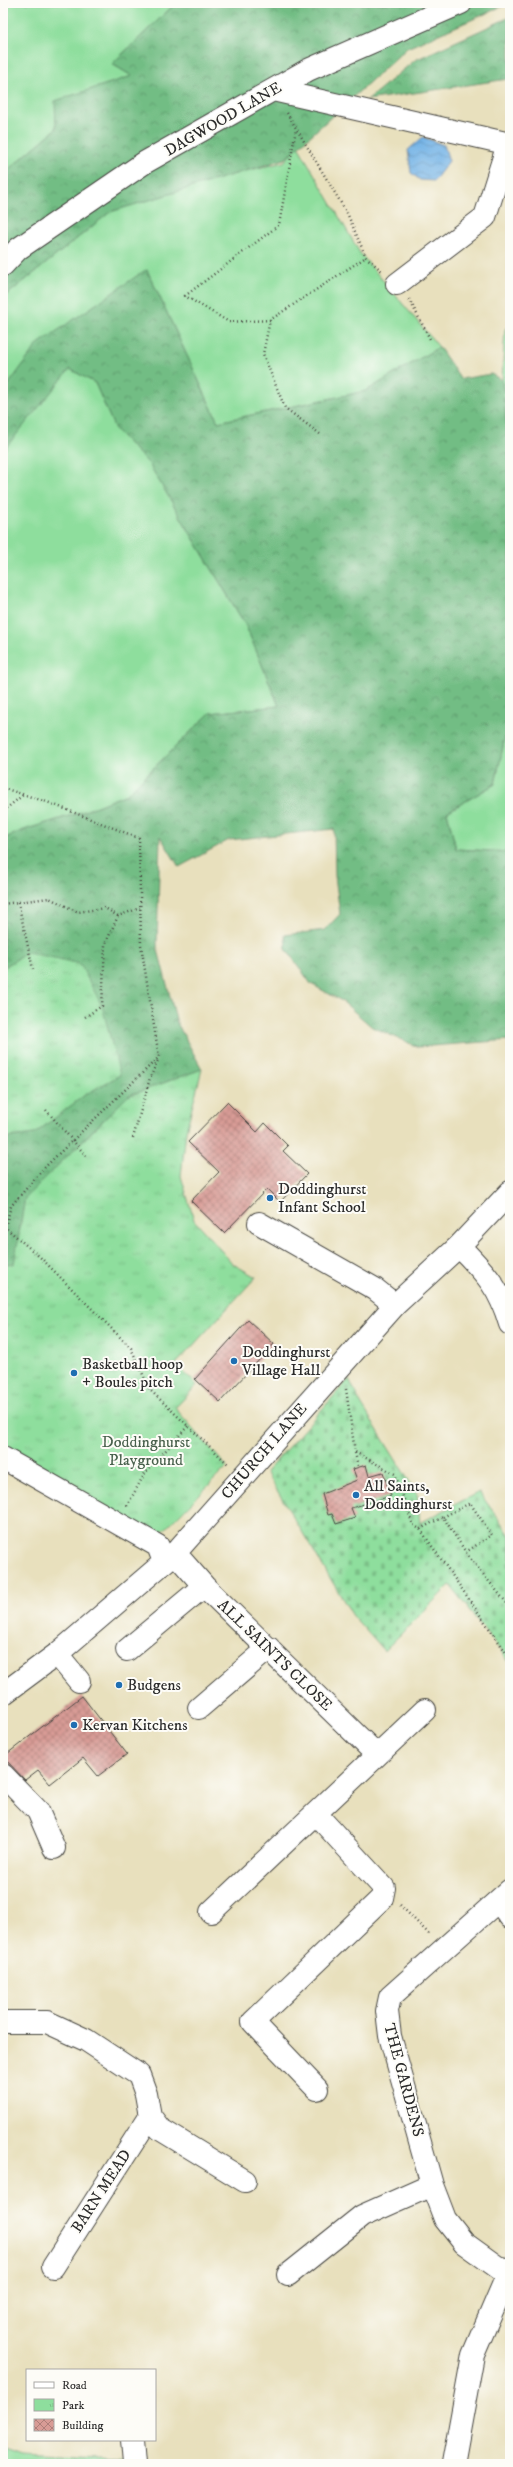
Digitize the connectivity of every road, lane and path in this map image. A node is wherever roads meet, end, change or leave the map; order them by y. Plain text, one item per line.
1 (461, 3) edge
2 (273, 90) junction
3 (296, 129) junction
4 (509, 144) edge
5 (366, 258) junction
6 (3, 265) edge
7 (397, 284) junction
8 (270, 320) junction
9 (430, 339) dead end
10 (320, 434) dead end
11 (3, 788) edge
12 (23, 795) junction
13 (3, 811) edge
14 (18, 902) junction
15 (3, 904) edge
16 (140, 908) junction
17 (118, 916) junction
18 (33, 969) dead end
19 (86, 1017) dead end
20 (159, 1057) junction
21 (46, 1110) dead end
22 (133, 1138) dead end
23 (72, 1141) junction
24 (88, 1158) dead end
25 (510, 1192) edge
26 (259, 1223) dead end
27 (4, 1228) edge
28 (459, 1246) junction
29 (395, 1305) junction
30 (510, 1324) edge
31 (342, 1363) junction
32 (188, 1426) junction
33 (355, 1452) junction
34 (3, 1458) edge
35 (358, 1466) dead end
36 (241, 1476) junction
37 (443, 1517) junction
38 (131, 1528) junction
39 (420, 1529) junction
40 (466, 1552) junction
41 (169, 1558) junction
42 (204, 1586) junction
43 (510, 1607) edge
44 (268, 1648) junction
45 (127, 1650) dead end
46 (57, 1654) junction
47 (510, 1658) edge
48 (79, 1681) dead end
49 (3, 1694) edge
50 (199, 1708) dead end
51 (425, 1710) dead end
52 (377, 1755) junction
53 (3, 1775) edge
54 (316, 1814) junction
55 (54, 1848) dead end
56 (384, 1888) junction
57 (506, 1903) edge
58 (211, 1912) dead end
59 (443, 1949) junction
60 (3, 2022) edge
61 (317, 2089) dead end
62 (150, 2116) junction
63 (245, 2181) dead end
64 (432, 2184) junction
65 (53, 2267) dead end
66 (509, 2271) edge
67 (288, 2275) dead end
68 (132, 2441) edge
69 (134, 2464) edge
70 (453, 2464) edge

1 - 2 street, DAGWOOD LANE
2 - 3 path
2 - 4 street
2 - 6 street, DAGWOOD LANE
3 - 5 path
3 - 8 path
4 - 7 street
5 - 7 path
5 - 8 path
7 - 9 path
8 - 10 path
11 - 12 path
12 - 13 path
12 - 16 path
14 - 15 path
14 - 17 path
14 - 18 path
16 - 17 path
16 - 20 path
17 - 19 path
20 - 22 path
20 - 23 path
21 - 23 path
23 - 24 path
23 - 27 path
25 - 28 street, CHURCH LANE
26 - 29 street
27 - 32 path
28 - 29 street, CHURCH LANE
28 - 30 street
29 - 31 street, CHURCH LANE
31 - 33 path
31 - 36 street, CHURCH LANE
32 - 36 path
32 - 38 path
33 - 35 path
33 - 39 path
34 - 38 street, ALL SAINTS CLOSE
36 - 41 street, CHURCH LANE
37 - 39 path
37 - 40 path
37 - 40 path
38 - 41 street, ALL SAINTS CLOSE
39 - 47 path
40 - 43 path
41 - 42 street, ALL SAINTS CLOSE
41 - 46 street, CHURCH LANE
42 - 44 street, ALL SAINTS CLOSE
42 - 45 street
44 - 50 street
44 - 52 street, ALL SAINTS CLOSE
46 - 48 street
46 - 49 street, CHURCH LANE
51 - 52 street
52 - 54 street
53 - 55 street
54 - 56 street
54 - 58 street
56 - 59 path
56 - 61 street
57 - 59 street, THE GARDENS
59 - 64 street, THE GARDENS
60 - 62 street
62 - 63 street
62 - 65 street, BARN MEAD
64 - 66 street, THE GARDENS
64 - 67 street
66 - 70 street, THE GARDENS
68 - 69 street

